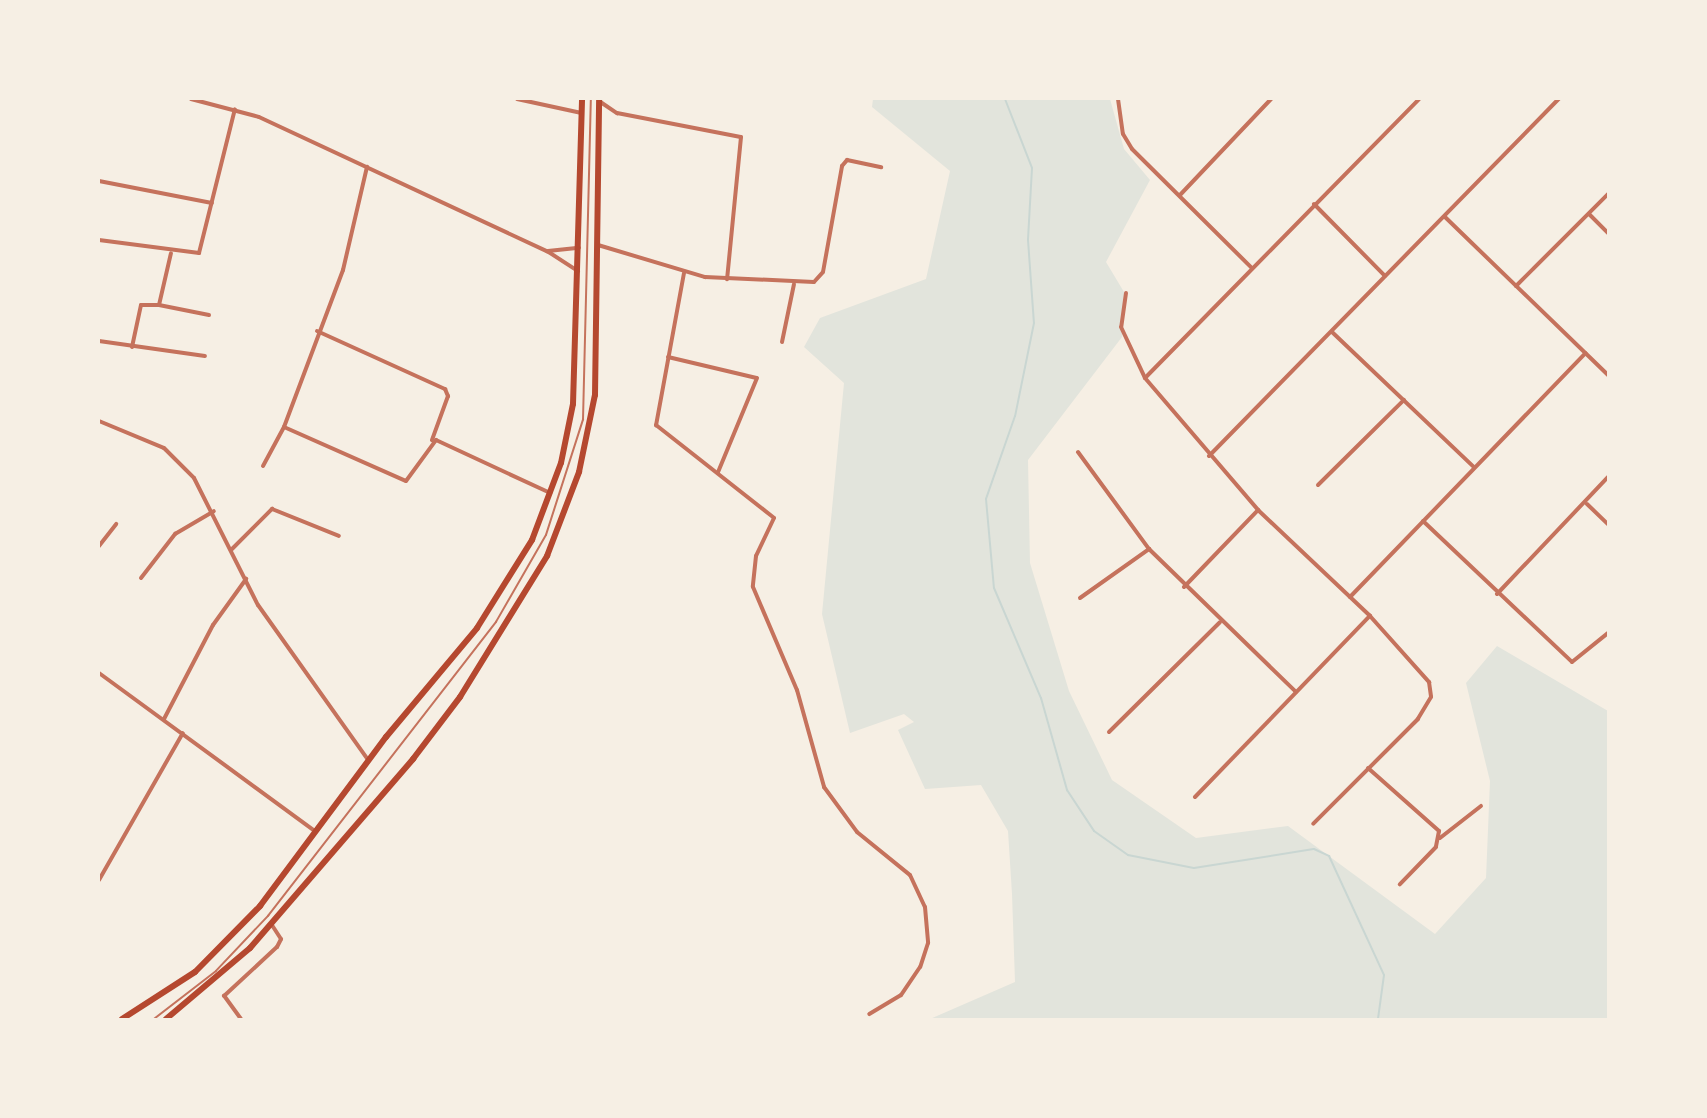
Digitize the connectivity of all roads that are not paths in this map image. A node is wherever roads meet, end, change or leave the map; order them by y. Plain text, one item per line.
1 (191, 99) edge
2 (517, 99) edge
3 (582, 99) edge
4 (591, 99) edge
5 (1271, 99) edge
6 (1419, 99) edge
7 (1559, 99) edge
8 (599, 100) edge
9 (1118, 101) edge
10 (235, 109) junction
11 (582, 113) junction
12 (367, 167) junction
13 (881, 167) dead end
14 (99, 181) edge
15 (1608, 194) edge
16 (1180, 195) junction
17 (212, 203) junction
18 (1314, 204) junction
19 (1589, 214) junction
20 (1445, 217) junction
21 (1608, 233) edge
22 (99, 240) edge
23 (598, 245) junction
24 (579, 248) junction
25 (547, 251) junction
26 (171, 254) junction
27 (1251, 267) junction
28 (579, 271) junction
29 (684, 273) junction
30 (1385, 276) junction
31 (727, 279) junction
32 (794, 284) junction
33 (1516, 286) junction
34 (1126, 293) dead end
35 (159, 305) junction
36 (210, 315) dead end
37 (317, 331) junction
38 (1332, 332) junction
39 (99, 341) edge
40 (782, 342) dead end
41 (132, 347) junction
42 (1586, 353) junction
43 (205, 356) dead end
44 (668, 357) junction
45 (1608, 375) edge
46 (1145, 378) junction
47 (1404, 400) junction
48 (99, 421) edge
49 (284, 427) junction
50 (432, 440) junction
51 (1078, 452) dead end
52 (1209, 456) junction
53 (263, 466) dead end
54 (1474, 467) junction
55 (718, 472) junction
56 (1608, 477) edge
57 (1318, 485) dead end
58 (551, 494) junction
59 (1587, 504) junction
60 (1258, 510) junction
61 (214, 511) junction
62 (1423, 521) junction
63 (116, 524) dead end
64 (1608, 524) edge
65 (339, 536) dead end
66 (99, 546) edge
67 (232, 549) junction
68 (1149, 549) junction
69 (141, 578) dead end
70 (246, 579) junction
71 (1184, 587) junction
72 (1497, 594) junction
73 (1350, 597) junction
74 (1080, 598) dead end
75 (1370, 616) junction
76 (1220, 622) junction
77 (1608, 633) edge
78 (99, 673) edge
79 (1296, 692) junction
80 (164, 719) junction
81 (1109, 732) dead end
82 (183, 733) junction
83 (368, 760) junction
84 (1368, 768) junction
85 (1195, 797) dead end
86 (1481, 806) dead end
87 (1312, 824) dead end
88 (315, 831) junction
89 (1440, 838) junction
90 (99, 880) edge
91 (1400, 884) dead end
92 (272, 925) junction
93 (869, 1014) dead end
94 (122, 1019) edge
95 (154, 1019) edge
96 (166, 1019) edge
97 (241, 1019) edge

1 - 10 street
2 - 11 street
3 - 11 highway
4 - 95 lane
5 - 16 street
6 - 18 street
7 - 20 street
8 - 23 highway
8 - 31 street
9 - 16 street
10 - 12 street
10 - 17 street
11 - 24 highway
12 - 25 street
12 - 37 street
13 - 32 street
14 - 17 street
15 - 19 street
16 - 27 street
17 - 26 street
18 - 27 street
18 - 30 street
19 - 21 street
19 - 33 street
20 - 30 street
20 - 33 street
22 - 26 street
23 - 29 street
23 - 92 highway
24 - 25 street
24 - 28 highway
25 - 28 street
26 - 35 street
27 - 46 street
28 - 58 highway
29 - 31 street
29 - 44 street
30 - 38 street
31 - 32 street
32 - 40 street
33 - 42 street
34 - 46 street
35 - 36 street
35 - 41 street
37 - 49 street
37 - 50 street
38 - 47 street
38 - 52 street
39 - 41 street
41 - 43 street
42 - 45 street
42 - 54 street
44 - 55 street
44 - 55 street
46 - 52 street
47 - 54 street
47 - 57 street
48 - 61 street
49 - 50 street
49 - 53 street
50 - 58 street
51 - 68 street
52 - 60 street
54 - 62 street
55 - 93 street
56 - 59 street
58 - 83 highway
59 - 64 street
59 - 72 street
60 - 71 street
60 - 73 street
61 - 67 street
61 - 69 street
62 - 72 street
62 - 73 street
63 - 66 street
65 - 67 street
67 - 70 street
68 - 71 street
68 - 74 street
70 - 80 street
70 - 83 street
71 - 76 street
72 - 77 street
73 - 75 street
75 - 79 street
75 - 84 street
76 - 79 street
76 - 81 street
78 - 80 street
79 - 85 street
80 - 82 street
82 - 88 street
82 - 90 street
83 - 88 highway
84 - 87 street
84 - 89 street
86 - 89 street
88 - 94 highway
89 - 91 street
92 - 96 highway
92 - 97 street

